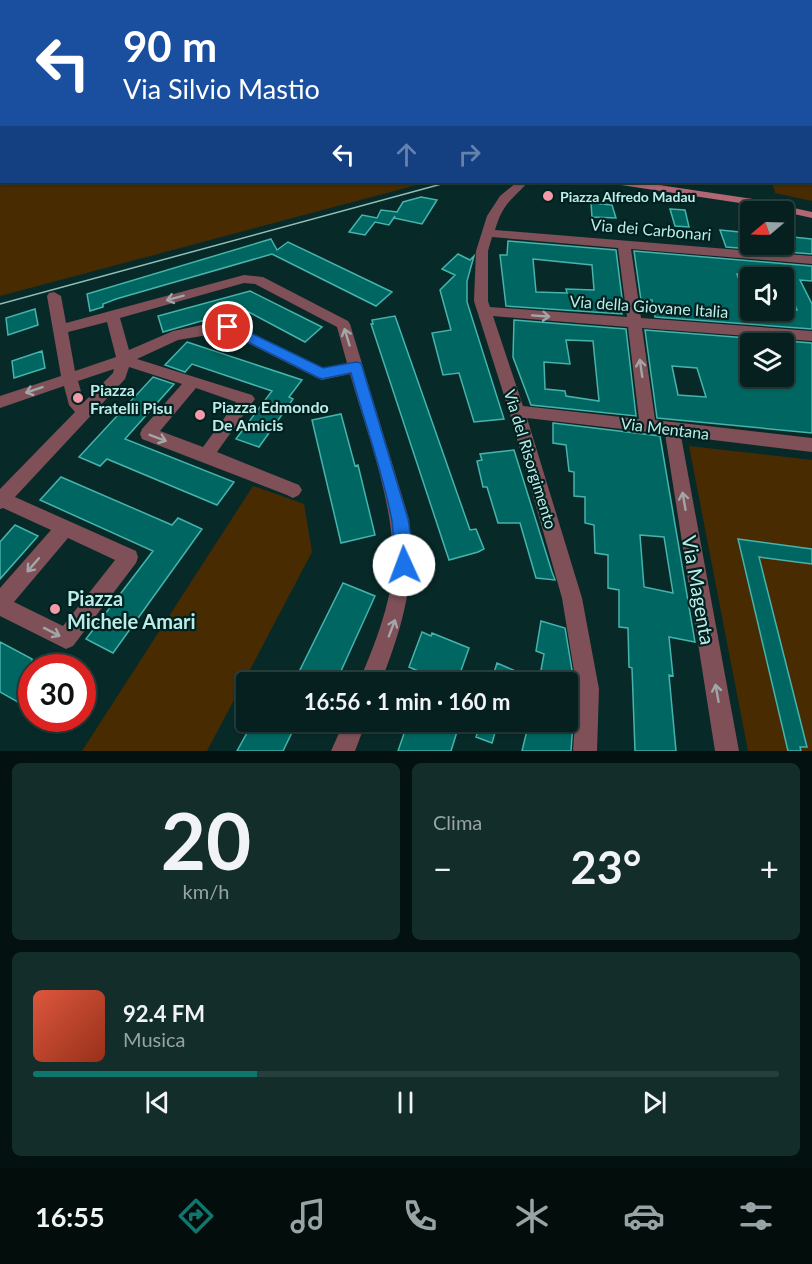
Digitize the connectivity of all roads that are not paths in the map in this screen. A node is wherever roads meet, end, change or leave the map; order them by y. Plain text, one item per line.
1 (522, 183) edge
2 (628, 183) edge
3 (673, 183) edge
4 (812, 207) edge
5 (812, 214) edge
6 (488, 233) junction
7 (624, 243) junction
8 (812, 260) edge
9 (54, 296) dead end
10 (483, 312) junction
11 (112, 315) junction
12 (634, 323) junction
13 (59, 330) junction
14 (812, 336) edge
15 (124, 360) junction
16 (356, 367) junction
17 (69, 378) junction
18 (193, 381) junction
19 (0, 402) edge
20 (86, 411) junction
21 (517, 411) junction
22 (648, 426) junction
23 (672, 429) junction
24 (812, 445) edge
25 (206, 455) junction
26 (293, 490) dead end
27 (1, 500) edge
28 (65, 528) junction
29 (0, 604) edge
30 (374, 672) edge
31 (351, 732) edge
32 (343, 751) edge
33 (585, 751) edge
34 (727, 751) edge

1 - 6 street, Via del Risorgimento
2 - 5 main road
3 - 4 main road
6 - 7 street, Via dei Carbonari
6 - 10 street, Via del Risorgimento
7 - 8 street, Via dei Carbonari
7 - 12 street
9 - 13 street
10 -> 12 street, Via della Giovane Italia
10 - 21 street, Via del Risorgimento
11 - 13 street
11 - 15 street
16 -> 11 street
12 - 14 street, Via della Giovane Italia
22 -> 12 street
13 - 17 street
15 - 16 street
15 - 17 street
15 - 18 street
15 - 20 street
30 -> 16 street
17 -> 19 street
17 - 20 street
18 - 25 street
18 -> 25 street
20 - 27 street
21 - 22 street, Via Mentana
21 - 33 street, Via del Risorgimento
22 - 23 street, Via Mentana
23 - 24 street, Via Mentana
34 -> 23 street, Via Magenta
25 - 26 street
27 - 28 street
28 -> 29 street
29 -> 28 street
31 - 32 street

